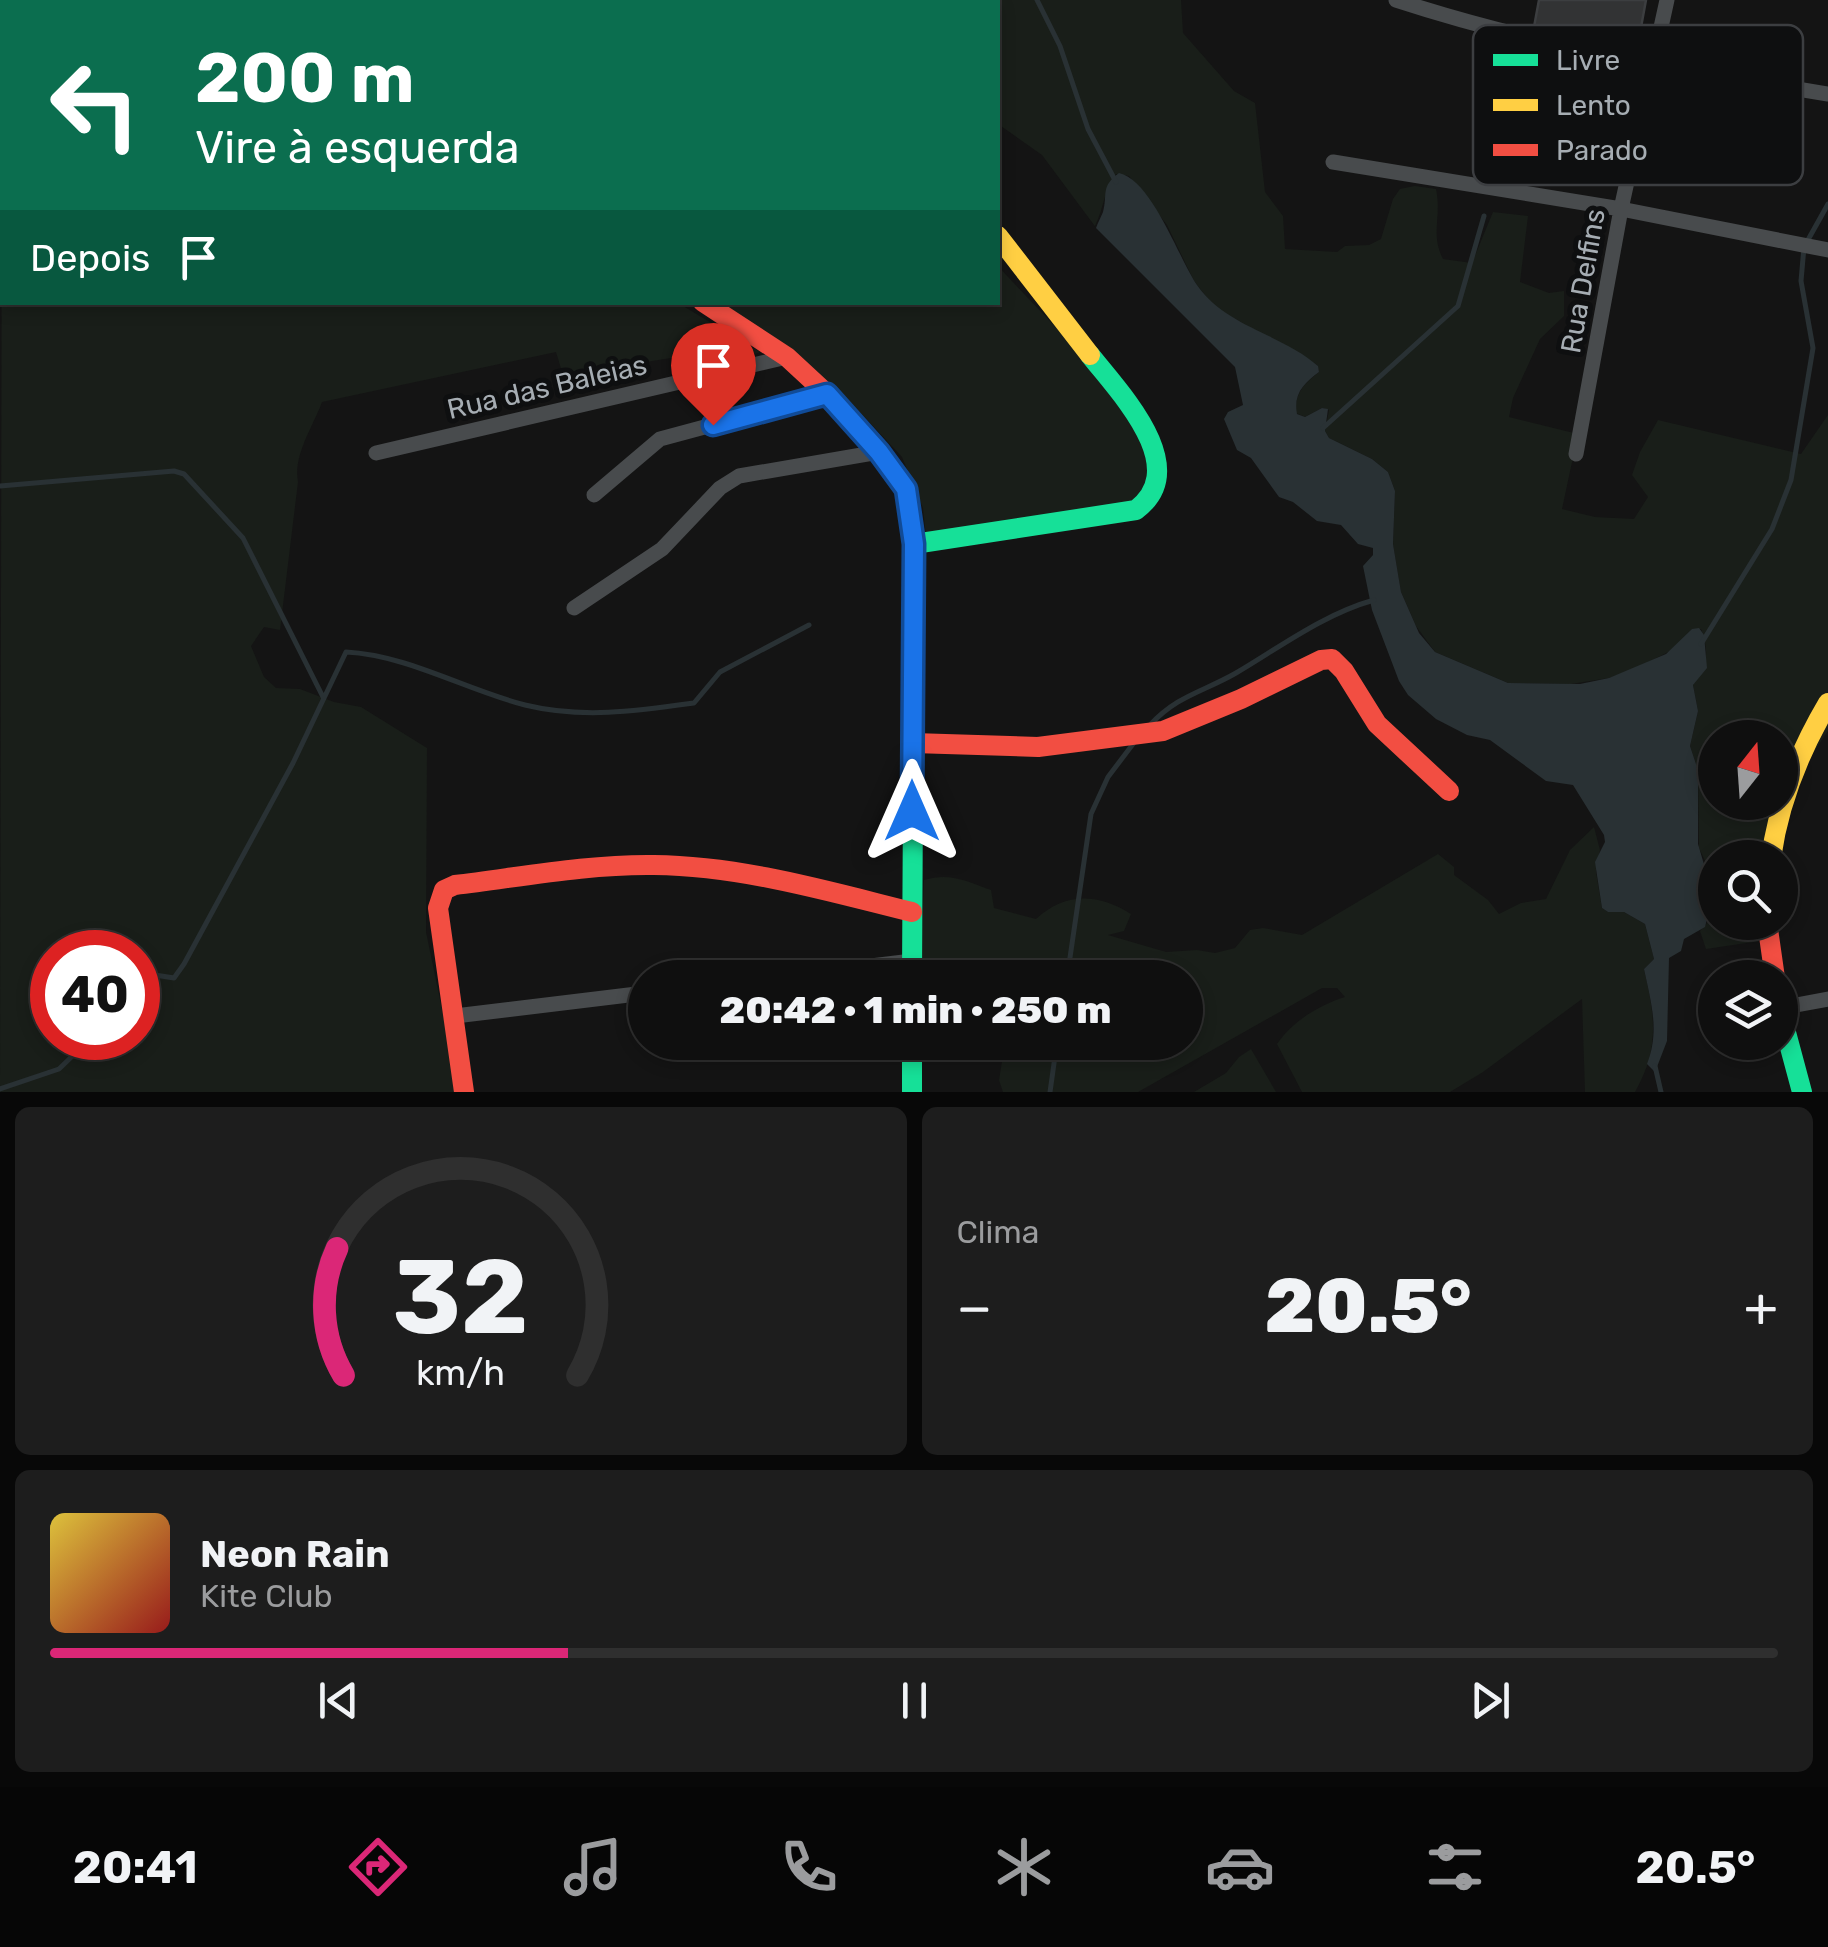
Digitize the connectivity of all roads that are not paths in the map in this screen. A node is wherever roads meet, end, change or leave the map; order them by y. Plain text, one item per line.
1 (1396, 0) edge
2 (1667, 0) edge
3 (1480, 25) edge
4 (1662, 25) edge
5 (1803, 90) edge
6 (1828, 94) edge
7 (1333, 162) dead end
8 (1473, 185) edge
9 (1474, 185) edge
10 (1627, 185) edge
11 (1621, 209) junction
12 (1000, 239) edge
13 (1828, 250) edge
14 (708, 305) edge
15 (787, 357) junction
16 (827, 394) junction
17 (376, 452) dead end
18 (879, 452) junction
19 (1576, 454) dead end
20 (594, 495) dead end
21 (914, 544) junction
22 (574, 608) dead end
23 (1828, 703) edge
24 (913, 743) junction
25 (1449, 791) dead end
26 (1776, 840) edge
27 (912, 912) junction
28 (912, 960) edge
29 (628, 995) edge
30 (1826, 997) edge
31 (1798, 1004) edge
32 (455, 1016) junction
33 (912, 1060) edge
34 (1794, 1060) edge
35 (464, 1092) edge
36 (912, 1092) edge
37 (1802, 1092) edge

1 - 3 street
2 - 4 street, Rua Delfins
5 - 6 street
7 - 8 street
9 - 11 street
10 - 11 street, Rua Delfins
11 - 13 street
11 - 19 street, Rua Delfins
12 - 21 street
14 - 15 street
15 - 16 street
15 - 17 street, Rua das Baleias
16 - 18 street
16 - 20 street
18 - 21 street
18 - 22 street
21 - 24 street
23 - 26 street
24 - 25 street
24 - 27 street
27 - 28 street
27 - 32 street
29 - 32 street
30 - 31 street
32 - 35 street
33 - 36 street
34 - 37 street

